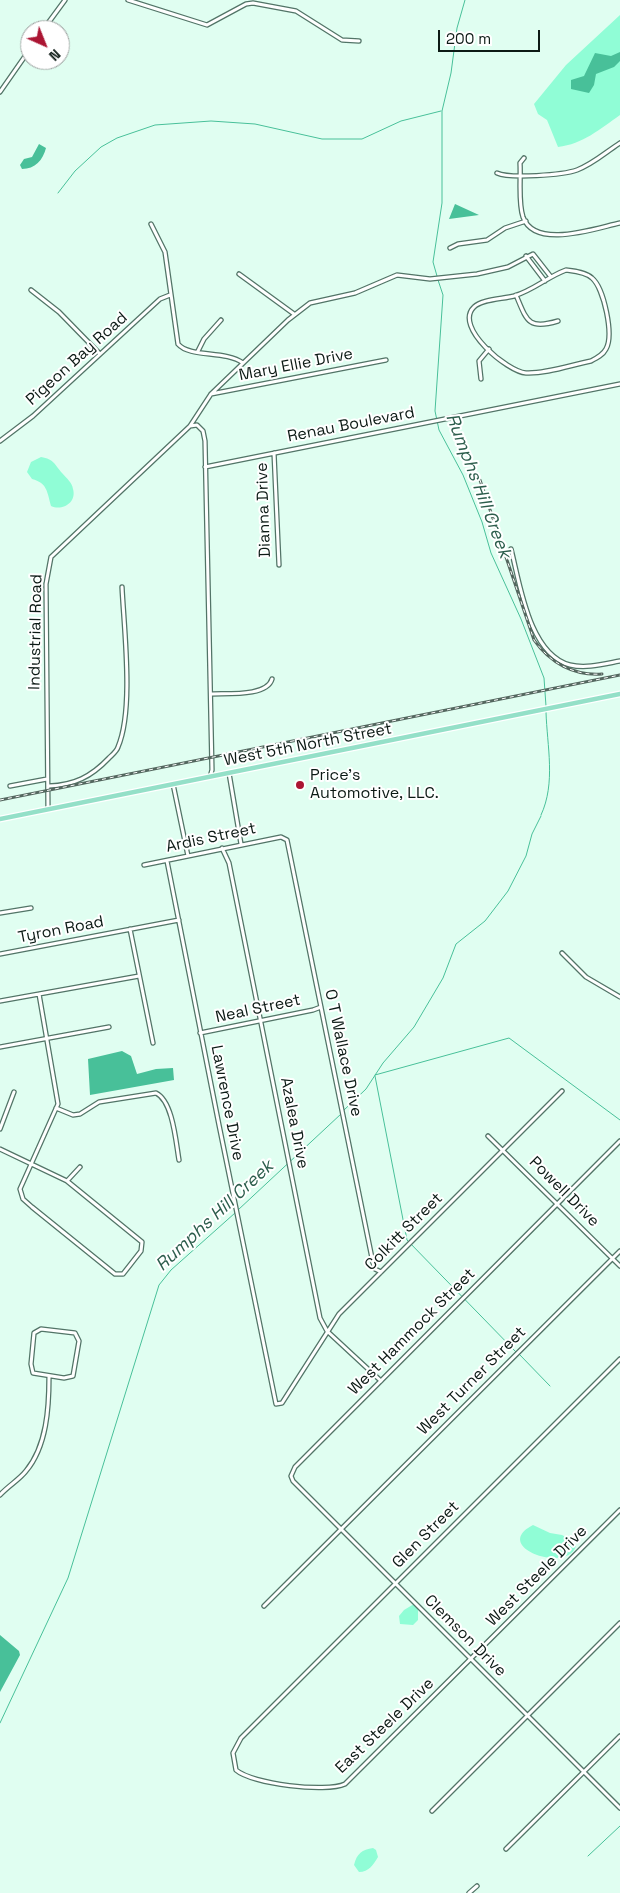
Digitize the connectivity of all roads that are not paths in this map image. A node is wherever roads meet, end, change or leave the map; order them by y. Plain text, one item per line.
1 (65, 0) edge
2 (128, 0) edge
3 (270, 0) edge
4 (267, 5) junction
5 (51, 20) edge
6 (359, 41) dead end
7 (20, 63) edge
8 (0, 92) edge
9 (620, 143) edge
10 (524, 158) dead end
11 (497, 173) dead end
12 (521, 176) junction
13 (526, 221) junction
14 (620, 223) edge
15 (151, 224) dead end
16 (450, 248) dead end
17 (526, 256) junction
18 (239, 274) dead end
19 (551, 277) junction
20 (545, 281) junction
21 (31, 290) dead end
22 (170, 295) junction
23 (516, 295) junction
24 (294, 314) junction
25 (221, 320) dead end
26 (558, 321) dead end
27 (489, 349) junction
28 (198, 352) junction
29 (100, 354) junction
30 (386, 360) dead end
31 (243, 363) junction
32 (482, 379) dead end
33 (620, 384) edge
34 (211, 394) junction
35 (190, 426) junction
36 (0, 441) edge
37 (274, 453) junction
38 (205, 467) junction
39 (510, 549) dead end
40 (278, 565) dead end
41 (122, 587) dead end
42 (620, 660) edge
43 (272, 679) dead end
44 (211, 694) junction
45 (620, 694) edge
46 (229, 773) junction
47 (210, 777) junction
48 (47, 779) junction
49 (173, 784) junction
50 (10, 786) dead end
51 (48, 786) junction
52 (48, 809) junction
53 (0, 819) edge
54 (283, 837) joint
55 (241, 844) junction
56 (222, 848) junction
57 (188, 856) junction
58 (167, 861) junction
59 (144, 865) dead end
60 (31, 908) dead end
61 (0, 913) edge
62 (179, 920) junction
63 (128, 929) junction
64 (562, 953) dead end
65 (0, 954) edge
66 (139, 976) junction
67 (39, 994) junction
68 (620, 997) edge
69 (0, 1000) edge
70 (321, 1007) junction
71 (260, 1021) junction
72 (109, 1027) dead end
73 (200, 1033) junction
74 (46, 1039) junction
75 (153, 1043) dead end
76 (0, 1046) edge
77 (562, 1091) dead end
78 (14, 1092) dead end
79 (56, 1108) junction
80 (0, 1129) edge
81 (488, 1136) dead end
82 (620, 1142) edge
83 (0, 1149) edge
84 (504, 1150) junction
85 (180, 1160) dead end
86 (31, 1164) junction
87 (80, 1166) dead end
88 (67, 1181) junction
89 (558, 1204) junction
90 (620, 1251) edge
91 (612, 1258) junction
92 (620, 1266) edge
93 (382, 1272) junction
94 (327, 1331) junction
95 (620, 1359) edge
96 (49, 1377) junction
97 (381, 1381) junction
98 (280, 1404) joint
99 (293, 1481) joint
100 (0, 1495) edge
101 (620, 1510) edge
102 (341, 1529) junction
103 (395, 1583) junction
104 (264, 1606) dead end
105 (620, 1623) edge
106 (471, 1659) junction
107 (527, 1716) junction
108 (249, 1730) joint
109 (620, 1736) edge
110 (584, 1771) junction
111 (620, 1808) edge
112 (432, 1811) dead end
113 (506, 1849) dead end
114 (477, 1886) dead end
115 (469, 1893) edge

1 - 5 street
2 - 4 street
3 - 4 street
4 - 6 street
7 - 8 street
9 - 12 street
10 - 12 street
11 - 12 street
12 - 13 street
13 - 14 street
13 - 16 street
15 - 22 street
17 - 19 street
17 - 20 street
17 - 24 street, Industrial Road
18 - 24 street
19 - 20 street
19 - 27 street
20 - 23 street
21 - 29 street
22 - 28 street
22 - 29 street, Pigeon Bay Road
23 - 26 street
23 - 27 street
24 - 31 street, Industrial Road
25 - 28 street
27 - 32 street
28 - 31 street
29 - 36 street, Pigeon Bay Road
30 - 34 street, Mary Ellie Drive
31 - 34 street, Industrial Road
33 - 37 street, Renau Boulevard
34 - 35 street, Industrial Road
35 - 38 street
35 - 48 street, Industrial Road
37 - 38 street, Renau Boulevard
37 - 40 street, Dianna Drive
38 - 44 street
39 - 42 street
41 - 51 street
43 - 44 street
44 - 47 street
45 - 46 main road, West 5th North Street
46 - 47 main road, West 5th North Street
46 - 55 street
47 - 49 main road, West 5th North Street
48 - 50 street
48 - 51 street, Industrial Road
49 - 52 main road, West 5th North Street
49 - 57 street
51 - 52 street, Industrial Road
52 - 53 main road, West 5th North Street
54 - 55 street, Ardis Street
54 - 70 street, O T Wallace Drive
55 - 56 street, Ardis Street
56 - 57 street, Ardis Street
56 - 71 street, Azalea Drive
57 - 58 street, Ardis Street
58 - 59 street, Ardis Street
58 - 62 street, Lawrence Drive
60 - 61 street
62 - 63 street, Tyron Road
62 - 73 street, Lawrence Drive
63 - 65 street, Tyron Road
63 - 66 street
64 - 68 street
66 - 67 street
66 - 75 street
67 - 69 street
67 - 74 street
70 - 71 street, Neal Street
70 - 93 street, O T Wallace Drive
71 - 73 street, Neal Street
71 - 94 street, Azalea Drive
72 - 74 street
73 - 98 street, Lawrence Drive
74 - 76 street
74 - 79 street
77 - 84 street, Colkitt Street
78 - 80 street
79 - 85 street
79 - 86 street
81 - 84 street, Powell Drive
82 - 89 street, West Hammock Street
83 - 86 street
84 - 89 street, Powell Drive
84 - 93 street, Colkitt Street
86 - 88 street
86 - 88 street
87 - 88 street
89 - 91 street, Powell Drive
89 - 97 street, West Hammock Street
90 - 91 street, West Turner Street
91 - 92 street, Powell Drive
91 - 102 street, West Turner Street
93 - 94 street, Colkitt Street
94 - 97 street, Azalea Drive
94 - 98 street, Colkitt Street
95 - 103 street, Glen Street
96 - 96 street
96 - 100 street
97 - 99 street, West Hammock Street
99 - 102 street, Clemson Drive
101 - 106 street, West Steele Drive
102 - 103 street, Clemson Drive
102 - 104 street, West Turner Street
103 - 106 street, Clemson Drive
103 - 108 street, Glen Street
105 - 107 street
106 - 107 street, Clemson Drive
106 - 108 street, East Steele Drive
107 - 110 street, Clemson Drive
107 - 112 street
109 - 110 street
110 - 111 street, Clemson Drive
110 - 113 street
114 - 115 street

